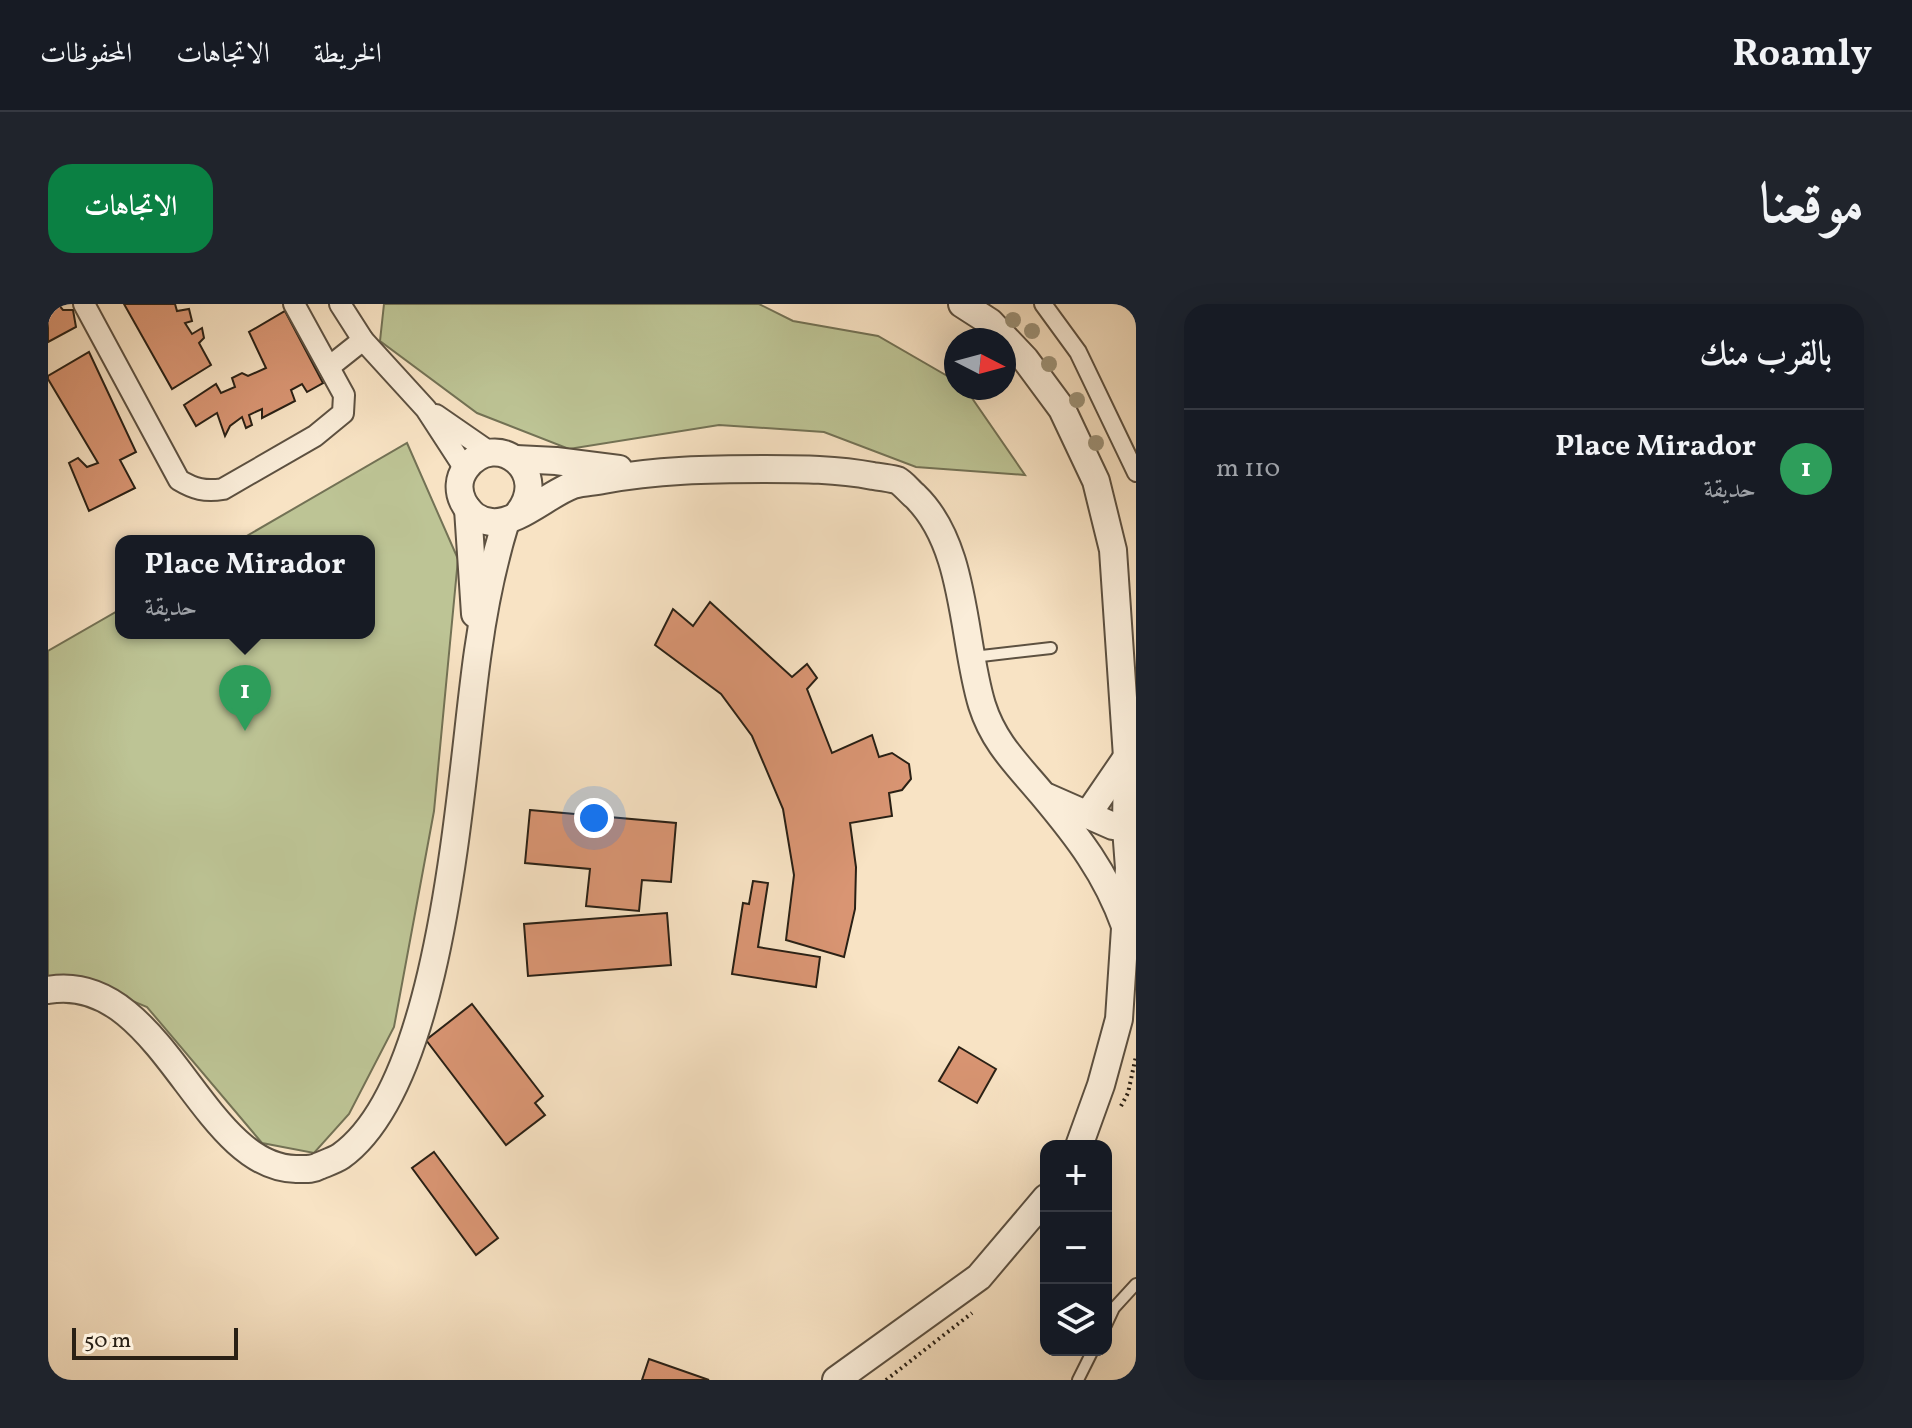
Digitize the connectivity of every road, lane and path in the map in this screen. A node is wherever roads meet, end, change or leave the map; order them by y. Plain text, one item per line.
1 (84, 304) edge
2 (294, 304) edge
3 (340, 304) edge
4 (962, 304) edge
5 (1043, 304) edge
6 (363, 340) junction
7 (329, 367) junction
8 (426, 409) junction
9 (503, 456) junction
10 (465, 469) junction
11 (642, 472) junction
12 (1136, 473) edge
13 (468, 509) junction
14 (511, 518) junction
15 (1051, 648) dead end
16 (478, 650) junction
17 (973, 657) junction
18 (1127, 757) junction
19 (1044, 796) junction
20 (1088, 814) junction
21 (1126, 828) junction
22 (1090, 854) junction
23 (1129, 868) junction
24 (1125, 926) junction
25 (48, 990) edge
26 (1081, 1140) edge
27 (1040, 1205) edge
28 (1136, 1284) edge
29 (1112, 1312) edge
30 (1090, 1356) edge
31 (836, 1380) edge
32 (1078, 1380) edge

1 - 7 street
2 - 7 street
3 - 6 street
4 - 18 street
5 - 12 street
6 - 7 street
6 - 8 street
8 - 9 street
8 - 10 street
9 - 10 street
9 - 11 street
9 - 14 street
10 - 13 street
11 - 14 street
11 - 17 street
13 - 14 street
13 - 16 street
14 - 16 street
15 - 17 lane
16 - 25 street
17 - 19 street
18 - 20 street
18 - 21 street
19 - 20 street
19 - 22 street
20 - 21 street
21 - 23 street
22 - 23 street
22 - 24 street
23 - 24 street
24 - 26 street
27 - 31 street
28 - 29 lane
30 - 32 lane

